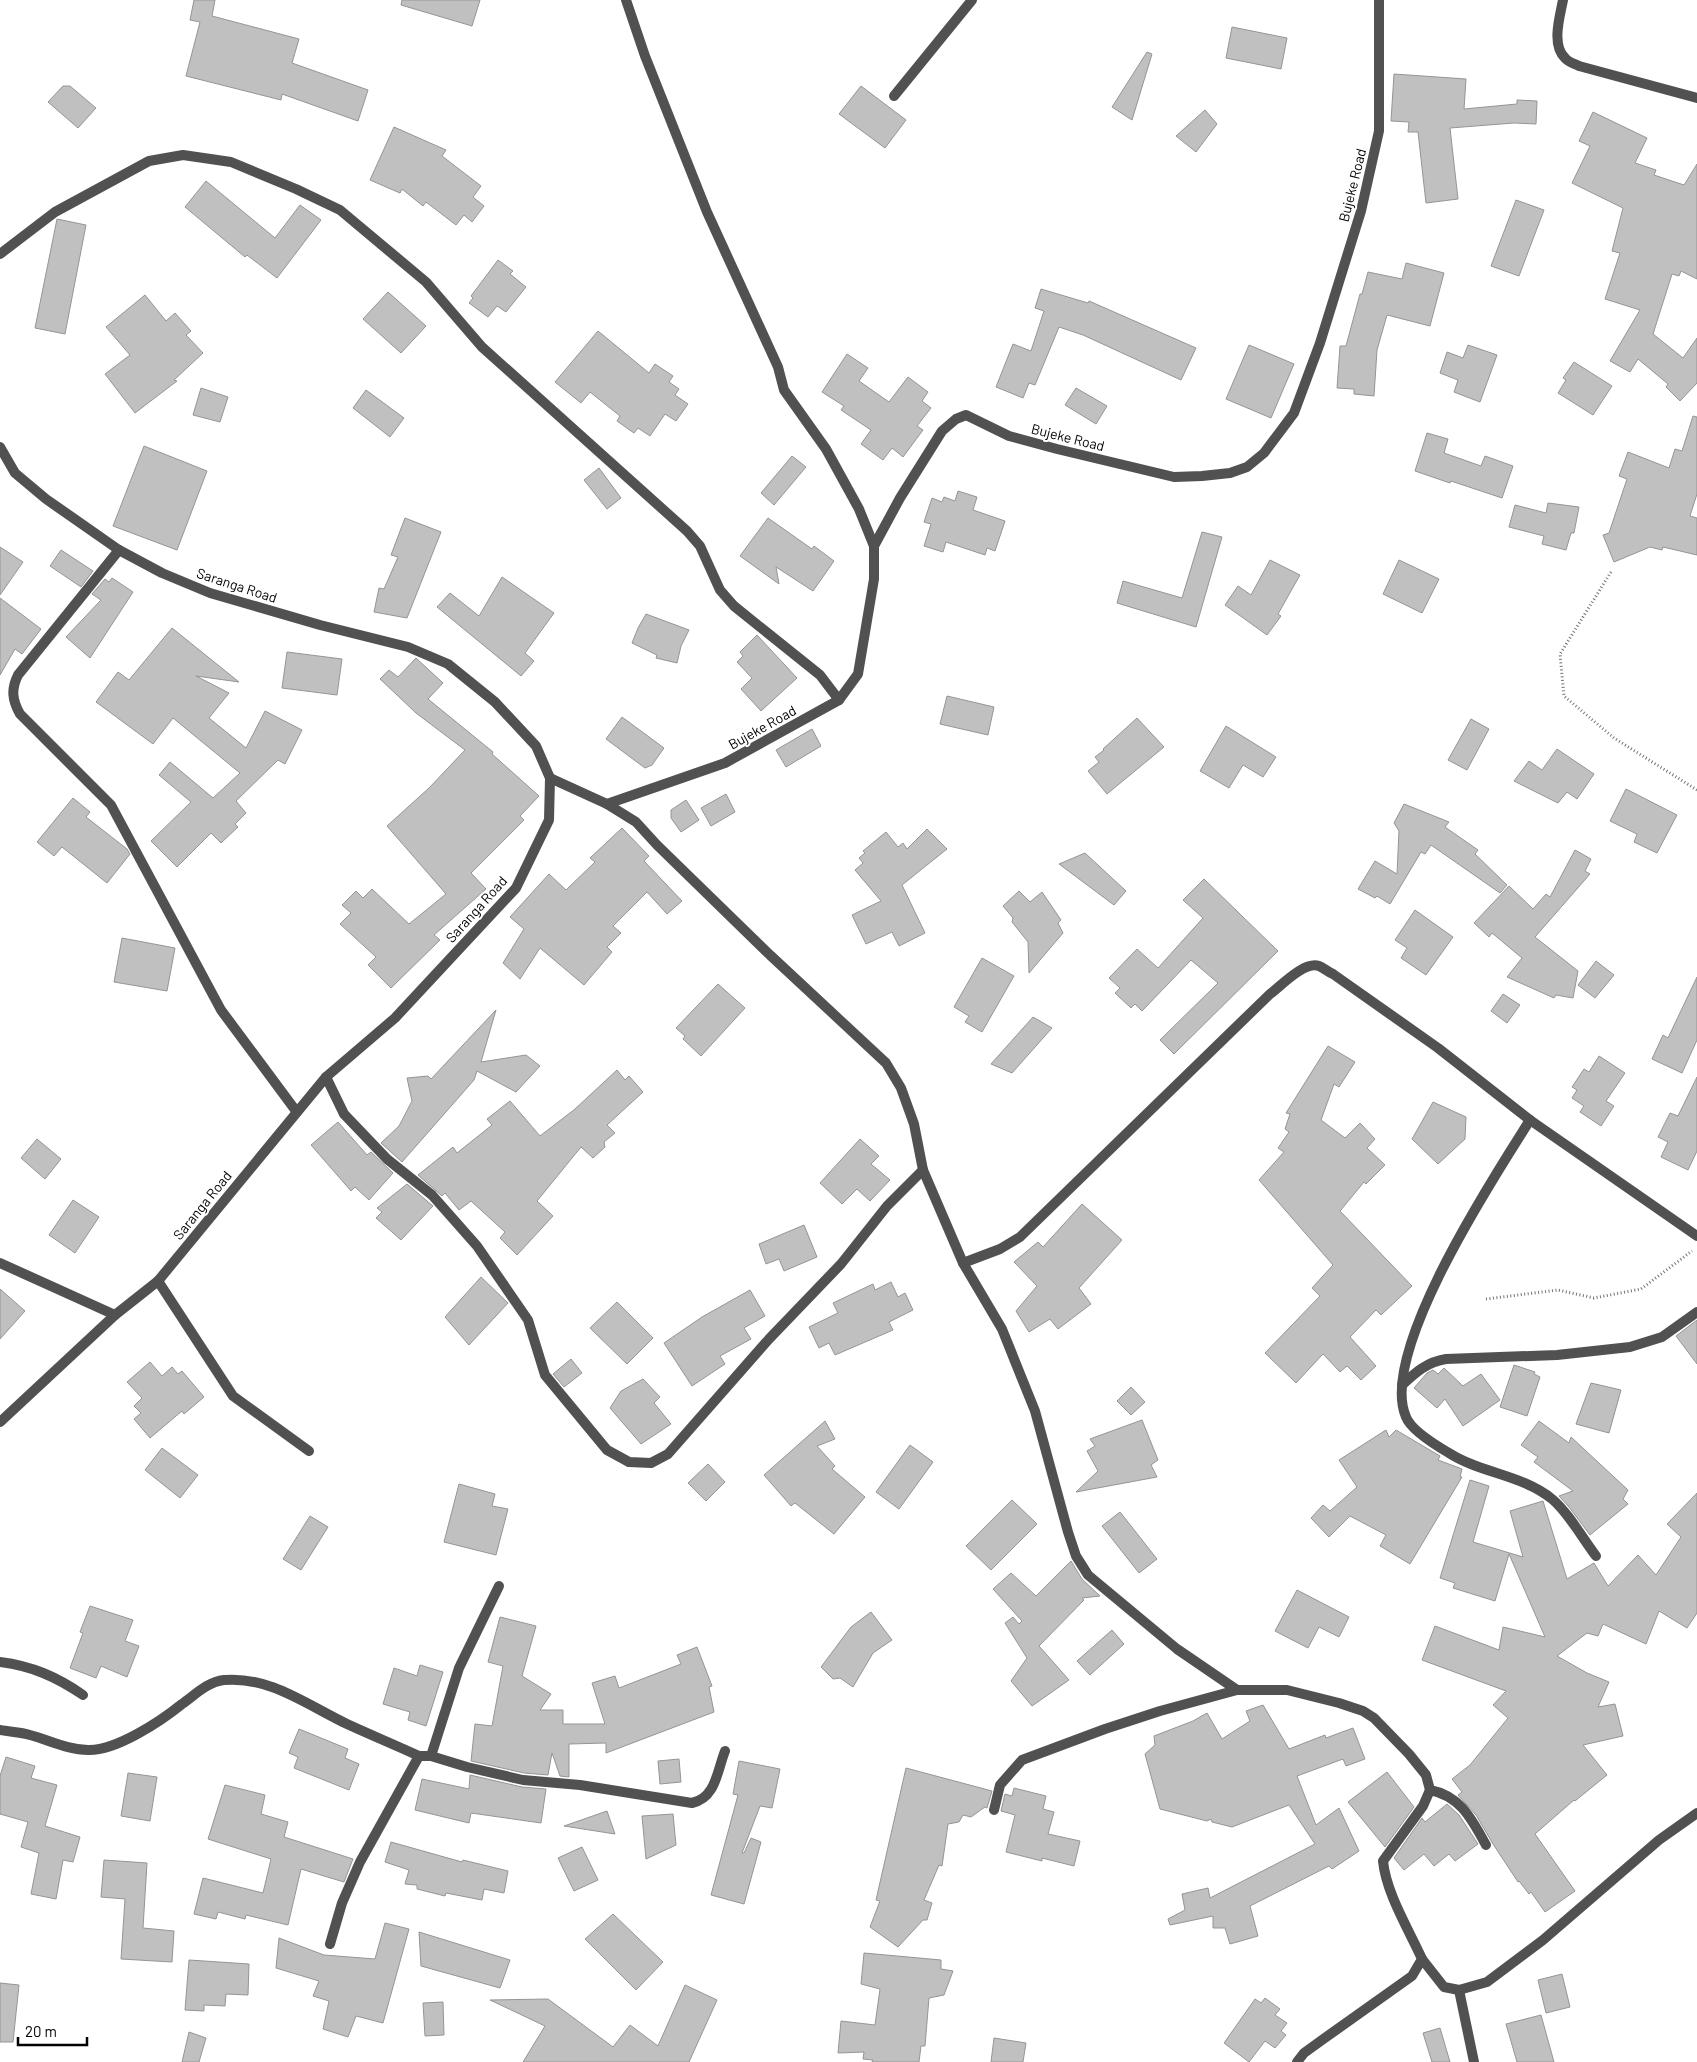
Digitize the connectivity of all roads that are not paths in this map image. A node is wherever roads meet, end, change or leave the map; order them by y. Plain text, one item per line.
1 (626, 0) edge
2 (972, 0) edge
3 (1379, 0) edge
4 (1563, 0) edge
5 (894, 96) dead end
6 (1697, 98) edge
7 (0, 254) edge
8 (0, 447) edge
9 (874, 546) junction
10 (119, 550) junction
11 (839, 700) junction
12 (550, 778) junction
13 (607, 804) junction
14 (326, 1076) junction
15 (296, 1111) junction
16 (1530, 1120) junction
17 (923, 1170) junction
18 (1697, 1236) edge
19 (0, 1263) edge
20 (963, 1263) junction
21 (158, 1281) junction
22 (1697, 1312) edge
23 (115, 1315) junction
24 (1402, 1385) junction
25 (0, 1422) edge
26 (309, 1451) dead end
27 (1596, 1556) dead end
28 (499, 1586) dead end
29 (0, 1662) edge
30 (1237, 1690) junction
31 (83, 1695) dead end
32 (0, 1730) edge
33 (726, 1751) dead end
34 (419, 1756) junction
35 (431, 1756) junction
36 (1430, 1790) junction
37 (994, 1810) dead end
38 (1697, 1813) edge
39 (1486, 1845) dead end
40 (330, 1944) dead end
41 (1422, 1960) junction
42 (1459, 1990) junction
43 (1297, 2062) edge
44 (1474, 2062) edge

1 - 9 street
2 - 5 street
3 - 9 street, Bujeke Road
4 - 6 street
7 - 11 street
8 - 10 street, Saranga Road
9 - 11 street, Bujeke Road
10 - 12 street, Saranga Road
10 - 15 street
11 - 13 street, Bujeke Road
12 - 13 street
12 - 14 street, Saranga Road
13 - 17 street
14 - 15 street, Saranga Road
14 - 17 street
15 - 21 street, Saranga Road
16 - 18 street
16 - 20 street
16 - 24 street
17 - 20 street
19 - 23 street
20 - 30 street
21 - 23 street, Saranga Road
21 - 26 street
22 - 24 street
23 - 25 street, Saranga Road
24 - 27 street
28 - 35 street
29 - 31 street
30 - 36 street
30 - 37 street
32 - 34 street
33 - 35 street
34 - 35 street
34 - 40 street
36 - 39 street
36 - 41 street
38 - 42 street
41 - 42 street
41 - 43 street
42 - 44 street

